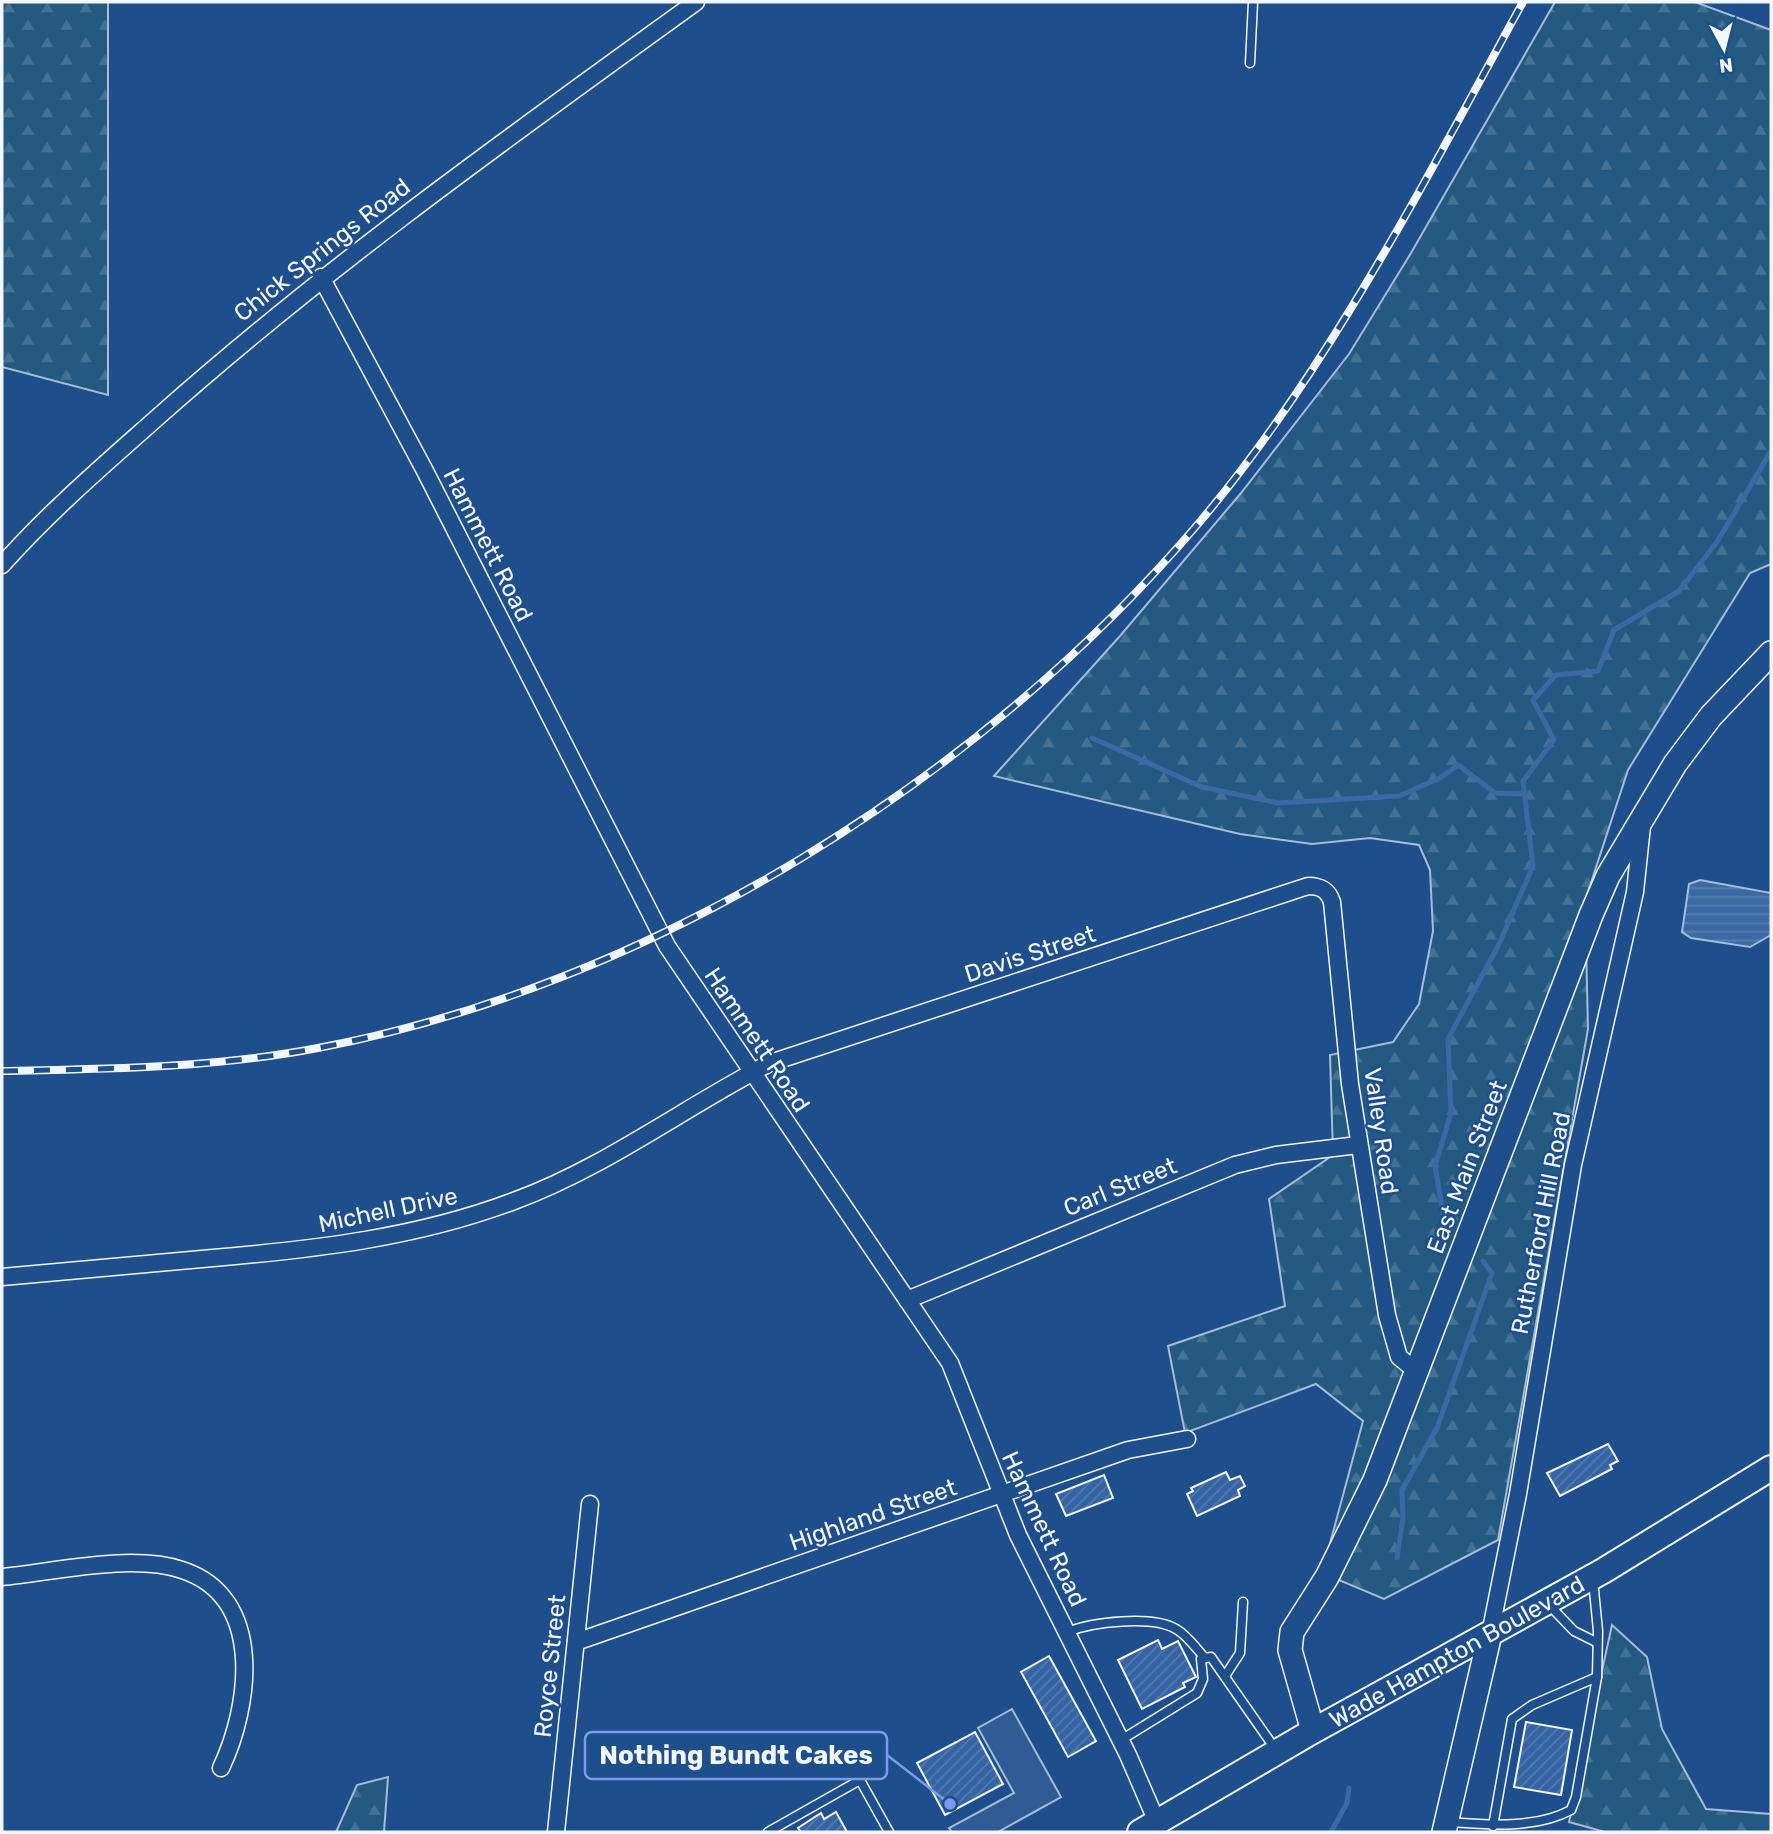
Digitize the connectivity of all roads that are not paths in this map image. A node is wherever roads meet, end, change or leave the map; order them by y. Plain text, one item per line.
1 (696, 2) edge
2 (1253, 2) edge
3 (1250, 63) dead end
4 (321, 277) junction
5 (2, 565) edge
6 (1771, 653) edge
7 (1643, 822) junction
8 (1325, 890) joint
9 (750, 1073) junction
10 (1358, 1145) junction
11 (2, 1277) edge
12 (907, 1300) junction
13 (1416, 1371) junction
14 (1187, 1438) dead end
15 (1771, 1468) edge
16 (1001, 1494) junction
17 (590, 1504) dead end
18 (2, 1577) edge
19 (1593, 1577) junction
20 (1243, 1602) dead end
21 (1547, 1602) junction
22 (1067, 1632) junction
23 (1490, 1634) junction
24 (576, 1642) junction
25 (1596, 1642) junction
26 (1204, 1657) junction
27 (1225, 1676) junction
28 (1597, 1676) junction
29 (1313, 1731) junction
30 (1121, 1740) junction
31 (1277, 1752) junction
32 (221, 1768) dead end
33 (1493, 1826) junction
34 (1149, 1827) edge
35 (1445, 1827) edge
36 (556, 1832) edge
37 (768, 1832) edge
38 (889, 1832) edge

1 - 4 street, Chick Springs Road
2 - 3 lane
4 - 5 street, Chick Springs Road
4 - 9 street, Hammett Road
6 - 7 street, East Main Street
7 - 13 street, East Main Street
7 - 23 street, Rutherford Hill Road
8 - 9 street, Davis Street
8 - 10 street, Valley Road
9 - 11 street, Michell Drive
9 - 12 street, Hammett Road
10 - 12 street, Carl Street
10 - 13 street, Valley Road
12 - 16 street, Hammett Road
13 - 29 street, East Main Street
14 - 16 street, Highland Street
15 - 19 main road, Wade Hampton Boulevard
16 - 22 street, Hammett Road
16 - 24 street, Highland Street
17 - 24 street, Royce Street
18 - 32 street
19 - 21 main road, Wade Hampton Boulevard
19 - 25 lane
20 - 27 lane
21 - 23 main road, Wade Hampton Boulevard
21 - 25 lane
22 - 26 lane
22 - 30 street, Hammett Road
23 - 29 main road, Wade Hampton Boulevard
23 - 35 street
24 - 36 street, Royce Street
25 - 28 lane
26 - 27 lane
26 - 30 lane
27 - 31 lane
28 - 33 lane
28 - 33 lane
29 - 31 main road, Wade Hampton Boulevard
30 - 34 street, Hammett Road
31 - 34 main road, Wade Hampton Boulevard
33 - 35 lane
37 - 38 lane

